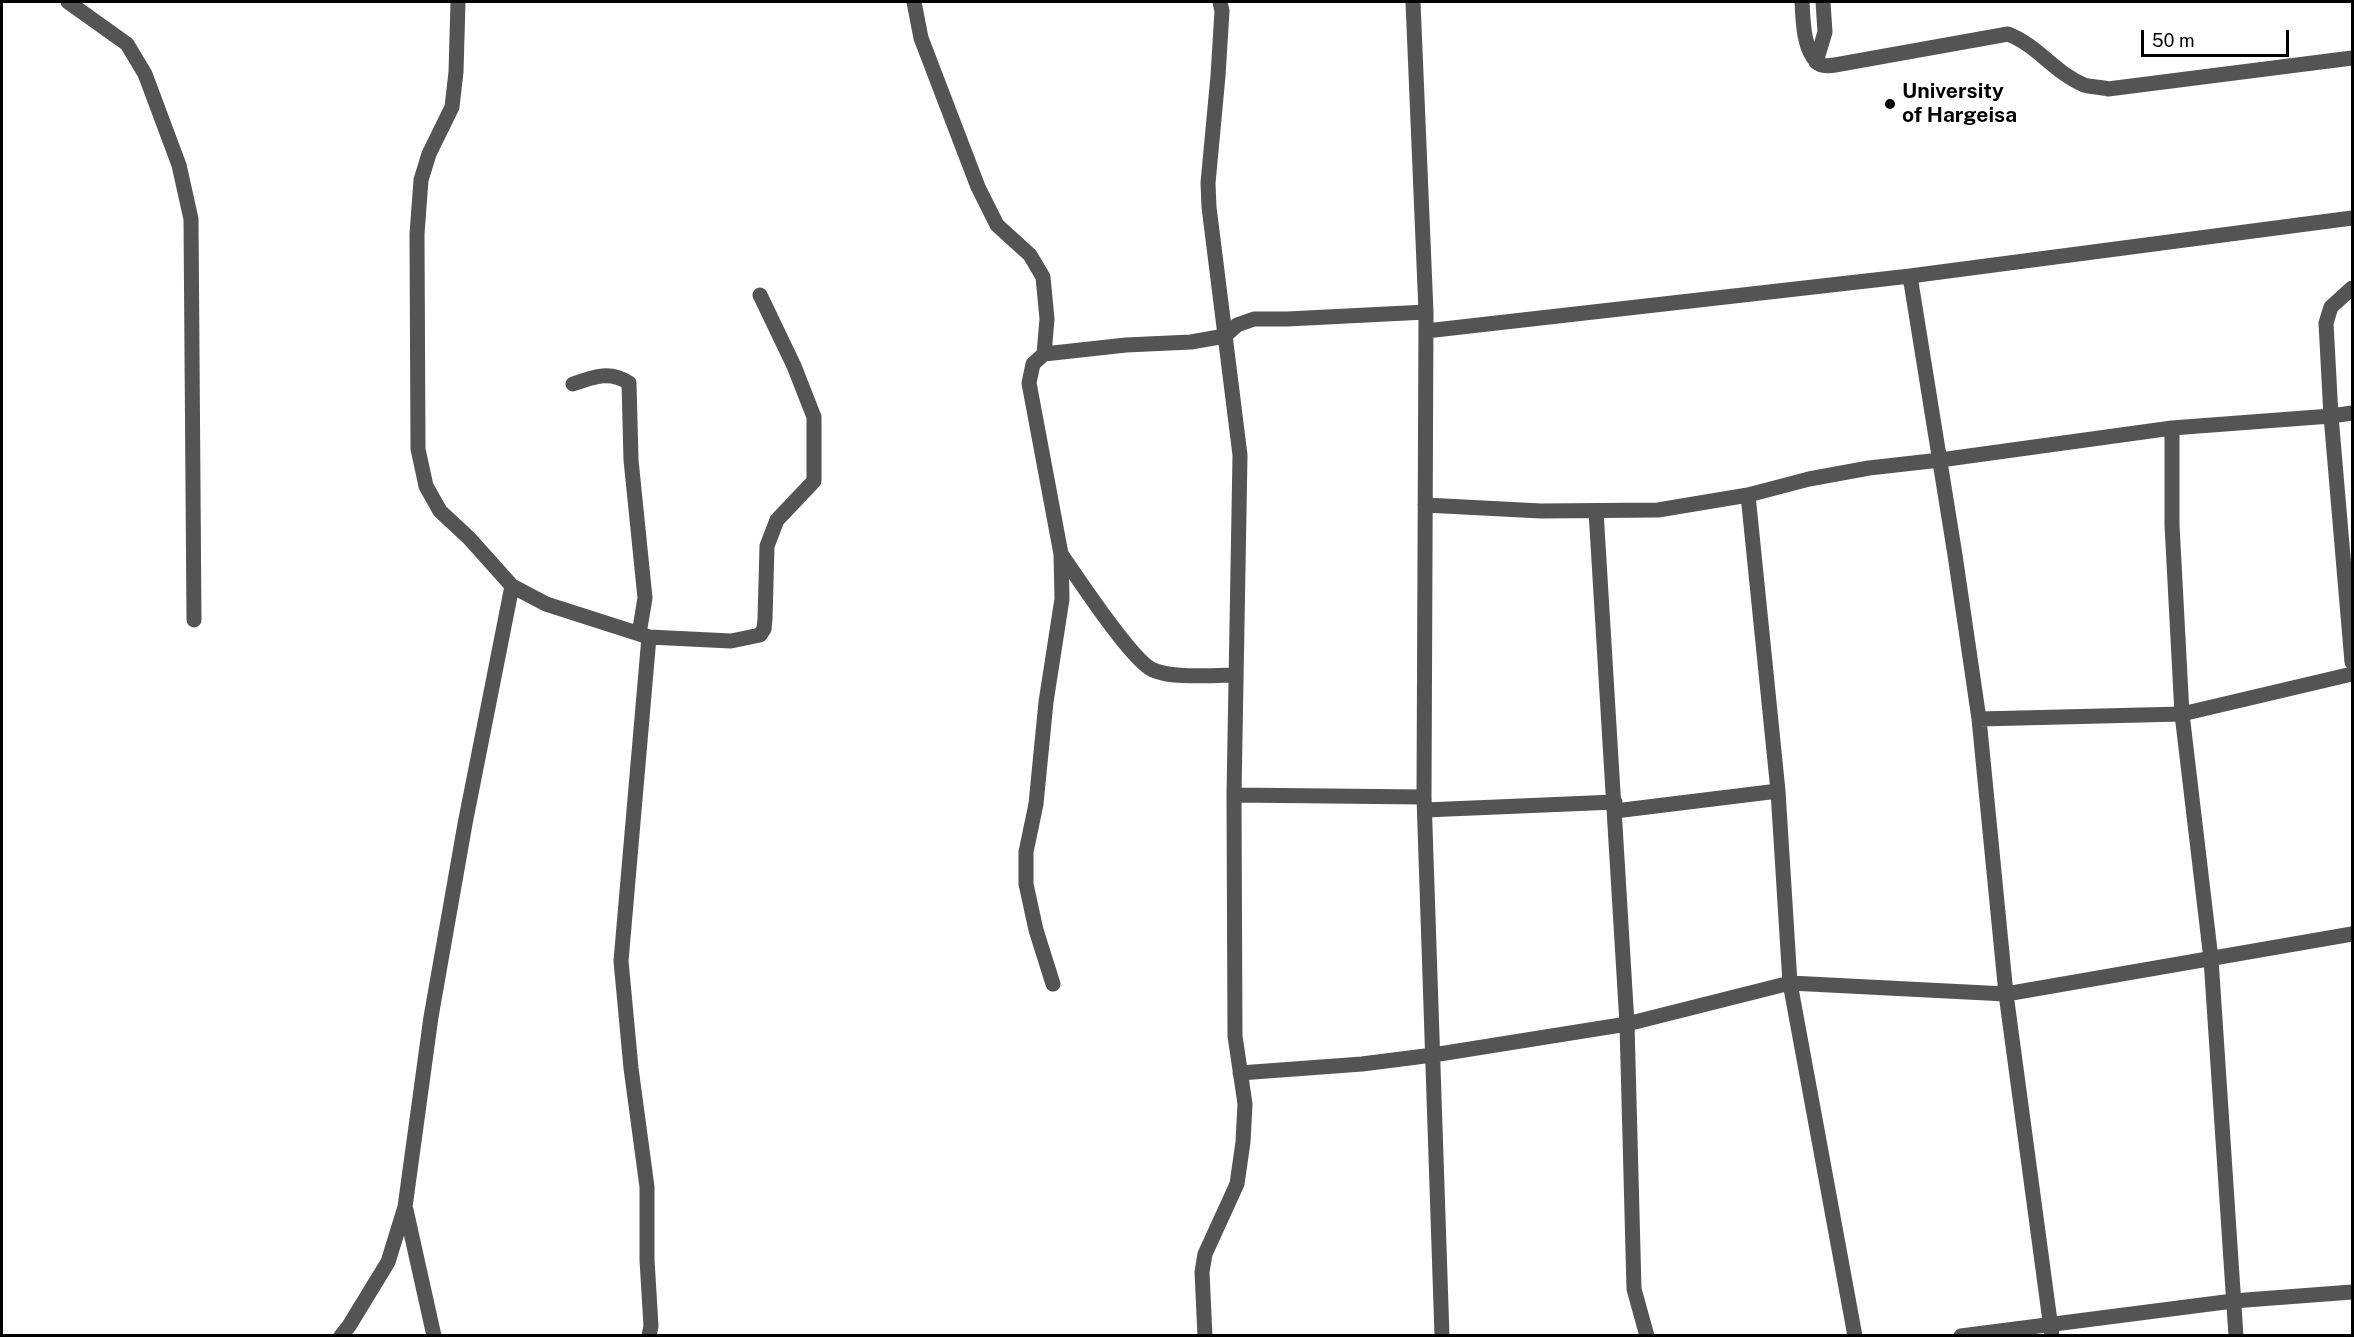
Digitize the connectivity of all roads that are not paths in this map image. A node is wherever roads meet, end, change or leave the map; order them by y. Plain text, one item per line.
1 (68, 2) edge
2 (458, 2) edge
3 (914, 2) edge
4 (1220, 2) edge
5 (1413, 2) edge
6 (1802, 2) edge
7 (1822, 2) edge
8 (2352, 58) edge
9 (1816, 62) junction
10 (2352, 218) edge
11 (1910, 276) junction
12 (2352, 288) edge
13 (760, 295) dead end
14 (1426, 312) junction
15 (1426, 331) junction
16 (1225, 336) junction
17 (1044, 354) junction
18 (573, 384) dead end
19 (2352, 412) edge
20 (2331, 416) junction
21 (2172, 428) junction
22 (1940, 460) junction
23 (1748, 495) junction
24 (1425, 505) junction
25 (1596, 512) junction
26 (1061, 554) junction
27 (512, 586) junction
28 (194, 620) dead end
29 (644, 635) junction
30 (2352, 662) edge
31 (2352, 674) edge
32 (1236, 675) junction
33 (2182, 714) junction
34 (1978, 719) junction
35 (1778, 791) junction
36 (1234, 795) junction
37 (1425, 803) junction
38 (1615, 807) junction
39 (2352, 934) edge
40 (2211, 959) junction
41 (1790, 983) junction
42 (1053, 984) dead end
43 (2006, 994) junction
44 (1627, 1024) junction
45 (1432, 1055) junction
46 (1240, 1073) junction
47 (405, 1207) junction
48 (2352, 1292) edge
49 (2233, 1301) junction
50 (2051, 1329) edge
51 (341, 1335) edge
52 (434, 1335) edge
53 (649, 1335) edge
54 (1205, 1335) edge
55 (1442, 1335) edge
56 (1647, 1335) edge
57 (1855, 1335) edge
58 (1961, 1335) edge
59 (2236, 1335) edge

1 - 28 street
2 - 27 street
3 - 17 street
4 - 16 street
5 - 14 street
6 - 9 street
7 - 9 street
8 - 9 street
10 - 11 street
11 - 15 street
11 - 22 street
12 - 20 street
13 - 29 street
14 - 15 street
14 - 16 street
15 - 24 street
16 - 17 street
16 - 32 street
17 - 26 street
18 - 29 street
19 - 20 street
20 - 21 street
20 - 30 street
21 - 22 street
21 - 33 street
22 - 23 street
22 - 34 street
23 - 25 street
23 - 35 street
24 - 25 street
24 - 37 street
25 - 38 street
26 - 32 street
26 - 42 street
27 - 29 street
27 - 47 street
29 - 53 street
31 - 33 street
32 - 36 street
33 - 34 street
33 - 40 street
34 - 43 street
35 - 38 street
35 - 41 street
36 - 37 street
36 - 46 street
37 - 38 street
37 - 45 street
38 - 44 street
39 - 40 street
40 - 43 street
40 - 49 street
41 - 43 street
41 - 44 street
41 - 57 street
43 - 50 street
44 - 45 street
44 - 56 street
45 - 46 street
45 - 55 street
46 - 54 street
47 - 51 street
47 - 52 street
48 - 49 street
49 - 50 street
49 - 59 street
50 - 58 street

